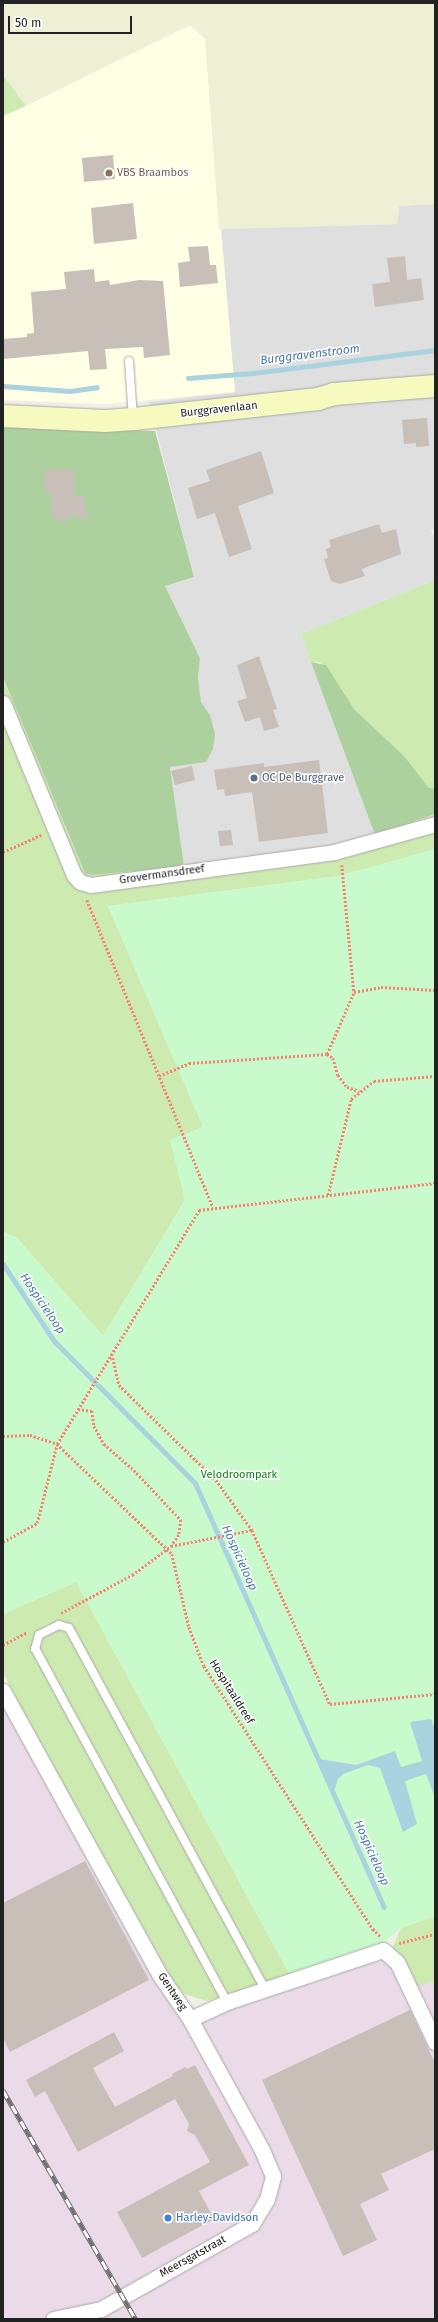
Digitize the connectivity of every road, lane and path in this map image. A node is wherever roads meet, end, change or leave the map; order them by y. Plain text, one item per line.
1 (129, 361) dead end
2 (435, 386) edge
3 (3, 416) edge
4 (134, 419) junction
5 (3, 703) edge
6 (435, 824) edge
7 (56, 829) junction
8 (340, 851) junction
9 (3, 852) edge
10 (80, 882) junction
11 (435, 990) edge
12 (354, 992) junction
13 (327, 1054) junction
14 (159, 1076) junction
15 (435, 1076) edge
16 (359, 1091) junction
17 (435, 1183) edge
18 (328, 1195) junction
19 (213, 1207) junction
20 (112, 1354) junction
21 (78, 1409) junction
22 (3, 1436) edge
23 (57, 1444) junction
24 (252, 1530) junction
25 (3, 1542) edge
26 (171, 1546) junction
27 (168, 1549) junction
28 (57, 1615) dead end
29 (30, 1630) dead end
30 (3, 1644) edge
31 (3, 1691) edge
32 (435, 1694) edge
33 (435, 1934) edge
34 (384, 1939) dead end
35 (394, 1943) dead end
36 (265, 1989) junction
37 (227, 2002) junction
38 (190, 2019) junction
39 (435, 2042) edge
40 (54, 2319) edge

1 - 4 lane
2 - 4 main road, Burggravenlaan
3 - 4 main road, Burggravenlaan
5 - 7 street
6 - 8 street, Grovermansdreef
7 - 9 path
7 - 10 street
8 - 10 street, Grovermansdreef
8 - 12 path
10 - 14 path
11 - 12 path
12 - 13 path
13 - 14 path
13 - 16 path
14 - 19 path
15 - 16 path
16 - 18 path
17 - 18 path
18 - 19 path
19 - 20 path
20 - 21 path
20 - 24 path
21 - 23 path
21 - 26 path
22 - 23 path, Hospitaaldreef
23 - 25 path
23 - 27 path, Hospitaaldreef
24 - 26 path
24 - 32 path
26 - 27 path
27 - 28 path
27 - 34 path, Hospitaaldreef
29 - 30 path
31 - 38 street, Gentweg
33 - 35 path
36 - 37 street, Gentweg
36 - 37 lane
36 - 39 street, Gentweg
37 - 38 street, Gentweg
38 - 40 street, Meersgatstraat

